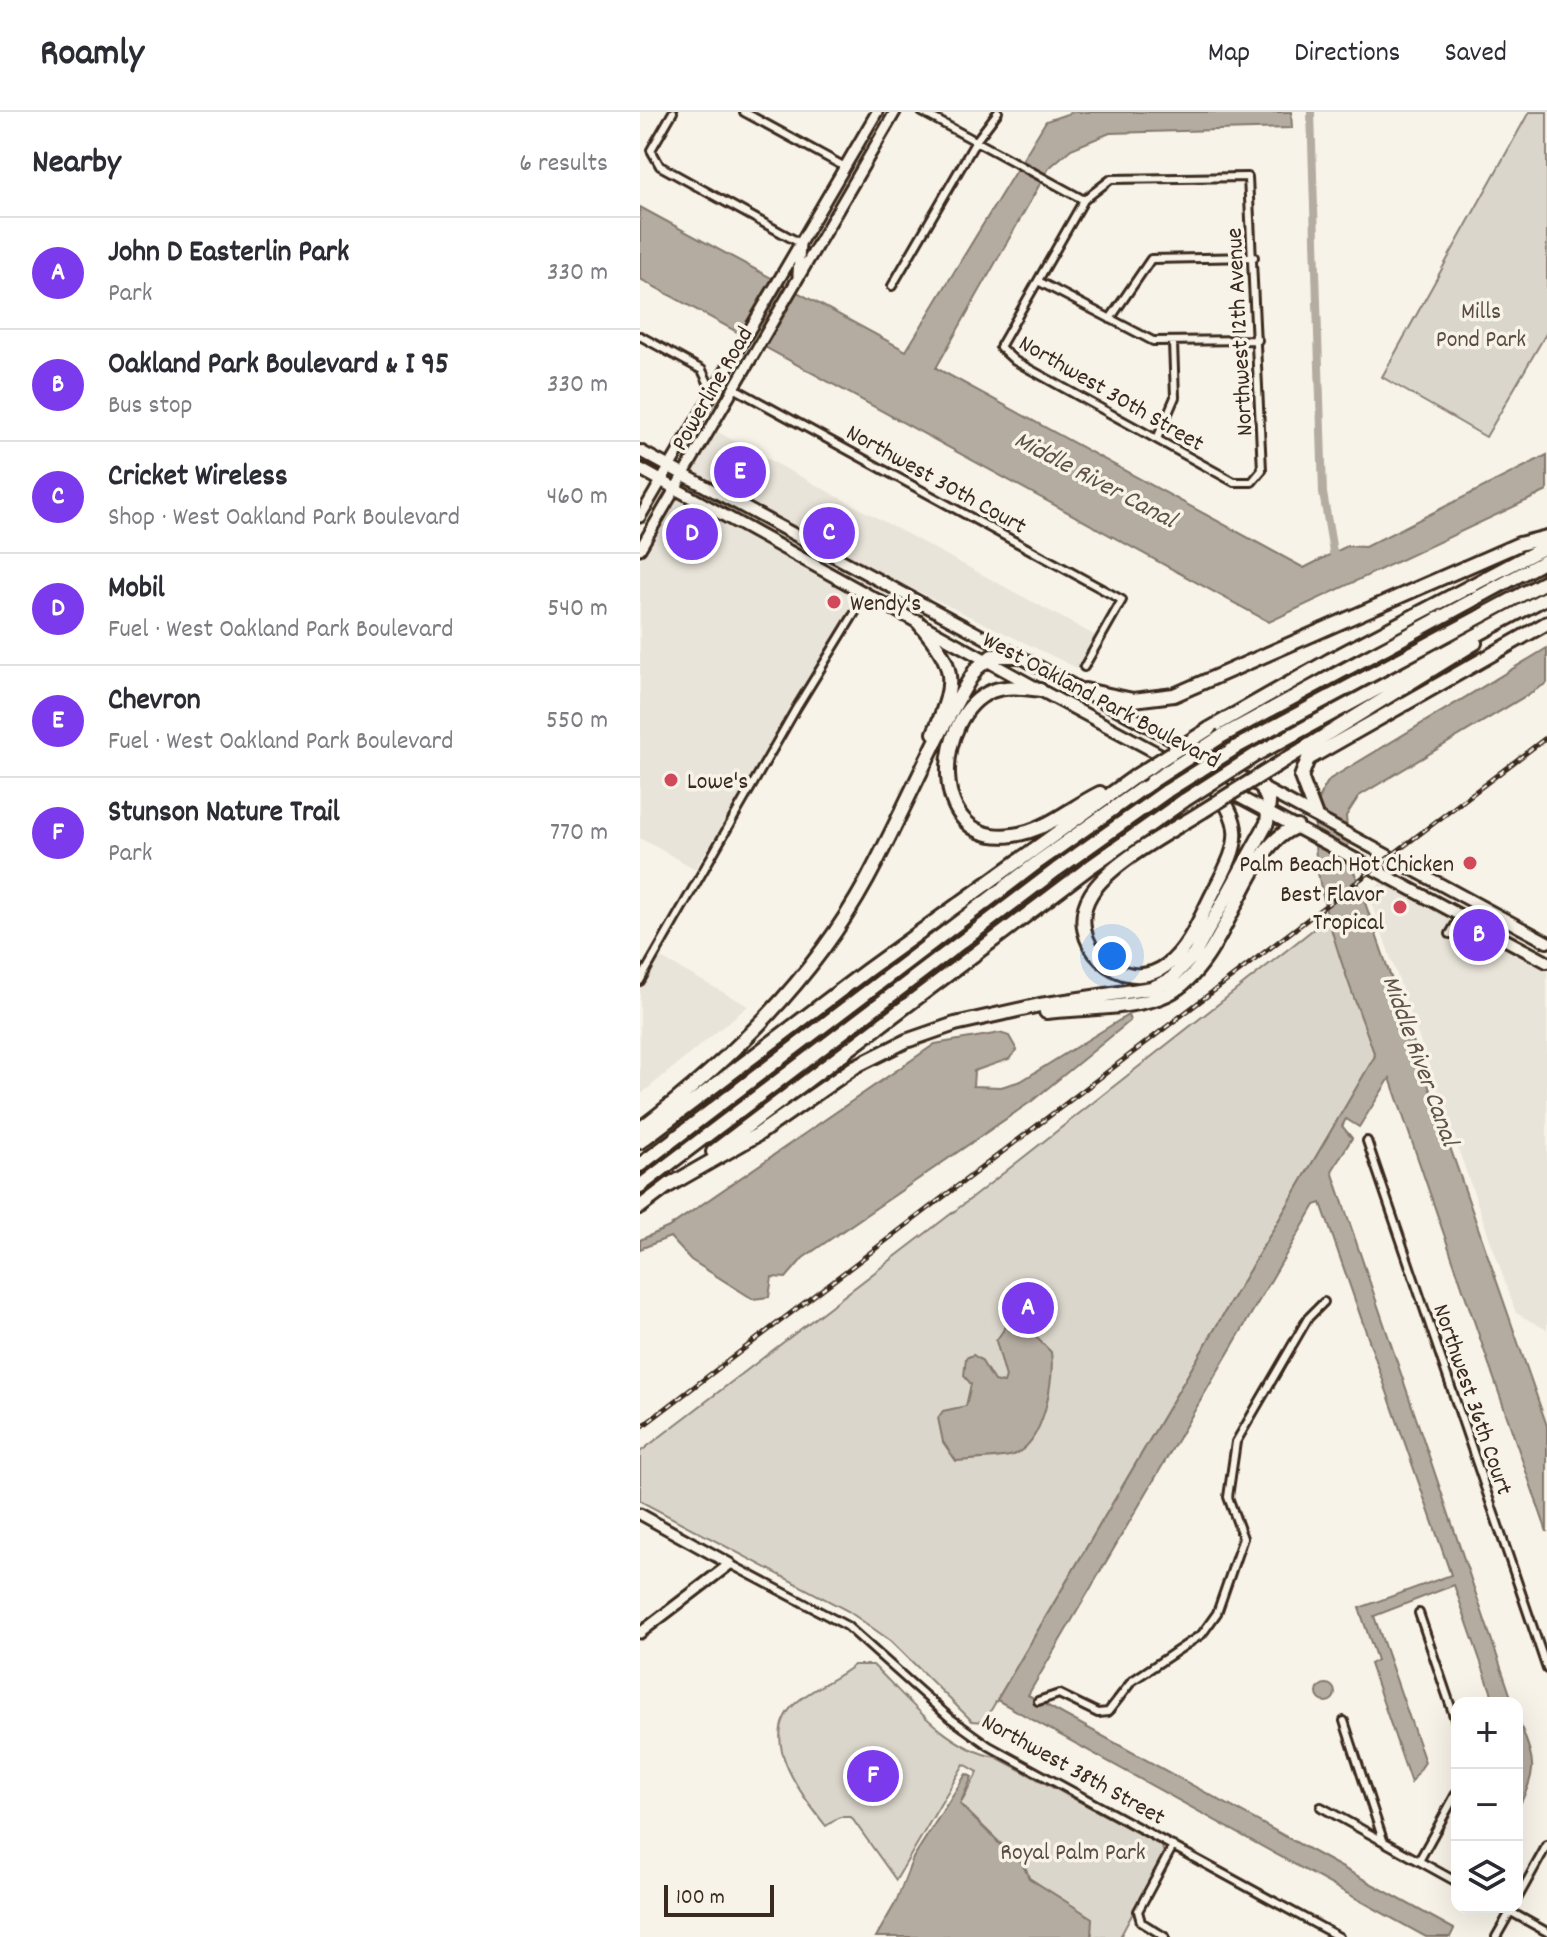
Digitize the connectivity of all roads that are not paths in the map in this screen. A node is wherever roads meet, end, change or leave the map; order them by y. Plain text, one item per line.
1 (673, 112) edge
2 (744, 112) edge
3 (877, 112) edge
4 (895, 112) edge
5 (922, 112) edge
6 (998, 112) edge
7 (976, 141) junction
8 (845, 167) junction
9 (1084, 200) junction
10 (800, 243) junction
11 (1254, 257) junction
12 (1038, 281) junction
13 (795, 284) junction
14 (892, 286) dead end
15 (1110, 319) junction
16 (640, 336) edge
17 (1258, 340) junction
18 (1173, 343) junction
19 (731, 365) junction
20 (734, 388) junction
21 (713, 393) junction
22 (1157, 439) junction
23 (640, 451) edge
24 (669, 467) junction
25 (640, 469) edge
26 (684, 474) junction
27 (661, 481) junction
28 (1252, 482) joint
29 (675, 489) junction
30 (640, 517) edge
31 (1547, 537) edge
32 (1547, 546) edge
33 (640, 549) edge
34 (1547, 560) edge
35 (1547, 581) edge
36 (896, 589) junction
37 (867, 593) junction
38 (1547, 597) edge
39 (1509, 617) junction
40 (918, 622) junction
41 (1547, 623) edge
42 (1019, 656) junction
43 (984, 659) junction
44 (1084, 667) dead end
45 (1040, 690) junction
46 (1085, 690) junction
47 (1137, 775) junction
48 (1209, 780) junction
49 (915, 782) junction
50 (1260, 783) junction
51 (1270, 812) junction
52 (1315, 814) junction
53 (1301, 829) junction
54 (1449, 889) junction
55 (1487, 910) junction
56 (1461, 915) junction
57 (1450, 934) dead end
58 (1547, 942) edge
59 (1547, 962) edge
60 (640, 981) edge
61 (896, 1013) junction
62 (983, 1018) junction
63 (798, 1066) junction
64 (692, 1103) junction
65 (640, 1129) edge
66 (1367, 1141) dead end
67 (640, 1142) edge
68 (640, 1156) edge
69 (640, 1165) edge
70 (640, 1186) edge
71 (668, 1186) junction
72 (640, 1207) edge
73 (1324, 1302) dead end
74 (640, 1514) edge
75 (730, 1564) junction
76 (1419, 1613) dead end
77 (640, 1633) edge
78 (1547, 1669) edge
79 (1042, 1702) dead end
80 (1451, 1707) edge
81 (1344, 1721) dead end
82 (1451, 1803) edge
83 (1321, 1807) dead end
84 (1383, 1840) junction
85 (1547, 1845) edge
86 (1173, 1846) junction
87 (1419, 1861) junction
88 (1451, 1879) edge
89 (1523, 1888) edge
90 (1509, 1913) edge
91 (1517, 1913) edge
92 (1547, 1932) edge
93 (1165, 1937) edge
94 (1339, 1937) edge
95 (1496, 1937) edge

1 - 10 street
2 - 8 street
3 - 8 main road, Powerline Road
4 - 13 main road, Powerline Road
5 - 7 street
6 - 7 street
7 - 9 street
7 - 14 street
8 - 10 main road, Powerline Road
9 - 11 street, Northwest 12th Avenue
9 - 12 street
10 - 13 main road
10 - 19 main road, Powerline Road
11 - 15 street
11 - 17 street, Northwest 12th Avenue
12 - 15 street
12 - 22 street, Northwest 30th Street
13 - 20 main road, Powerline Road
15 - 18 street
16 - 21 street
17 - 18 street
17 - 28 street, Northwest 12th Avenue
18 - 22 street
19 - 20 main road
19 - 21 main road, Powerline Road
20 - 26 main road, Powerline Road
20 - 44 street, Northwest 30th Court
21 - 24 main road, Powerline Road
22 - 28 street, Northwest 30th Street
23 - 24 main road, West Oakland Park Boulevard
24 - 26 main road, West Oakland Park Boulevard
24 - 27 main road, Powerline Road
25 - 27 main road, West Oakland Park Boulevard
26 - 29 main road, Powerline Road
26 - 36 main road, West Oakland Park Boulevard
27 - 29 main road, West Oakland Park Boulevard
27 - 30 main road, Powerline Road
29 - 33 main road, Powerline Road
29 - 37 main road, West Oakland Park Boulevard
31 - 46 highway
32 - 47 highway, bridge
34 - 69 highway, bridge
35 - 63 highway, bridge
36 - 37 main road
36 - 42 main road, West Oakland Park Boulevard
37 - 40 main road, West Oakland Park Boulevard
37 - 60 street
38 - 39 highway
39 - 48 highway, bridge
39 - 61 highway, bridge
40 - 43 main road, West Oakland Park Boulevard
40 - 49 highway
41 - 52 highway
42 - 43 highway
42 - 46 main road, West Oakland Park Boulevard
43 - 45 main road, West Oakland Park Boulevard
43 - 49 highway
45 - 47 highway
45 - 48 main road, West Oakland Park Boulevard
46 - 50 main road, West Oakland Park Boulevard
47 - 64 highway
48 - 51 main road, West Oakland Park Boulevard
49 - 65 highway
50 - 51 highway
50 - 52 main road, West Oakland Park Boulevard
51 - 53 main road, West Oakland Park Boulevard
51 - 62 highway
52 - 54 main road, West Oakland Park Boulevard
53 - 56 main road, West Oakland Park Boulevard
53 - 62 highway
54 - 55 main road, West Oakland Park Boulevard
54 - 56 main road
55 - 56 main road
55 - 58 main road, West Oakland Park Boulevard
56 - 57 street
56 - 59 main road, West Oakland Park Boulevard
61 - 63 highway
61 - 71 highway
62 - 71 highway
63 - 70 highway
64 - 67 highway
64 - 68 highway
66 - 78 street, Northwest 36th Court
71 - 72 highway
73 - 79 street
74 - 75 main road, Northwest 38th Street
75 - 77 main road
75 - 86 street, Northwest 38th Street
76 - 80 street
81 - 84 street
82 - 87 street
83 - 84 street
84 - 87 street
85 - 89 street
86 - 93 street
86 - 94 street, Northwest 38th Street
87 - 88 street
90 - 95 street
91 - 92 street

